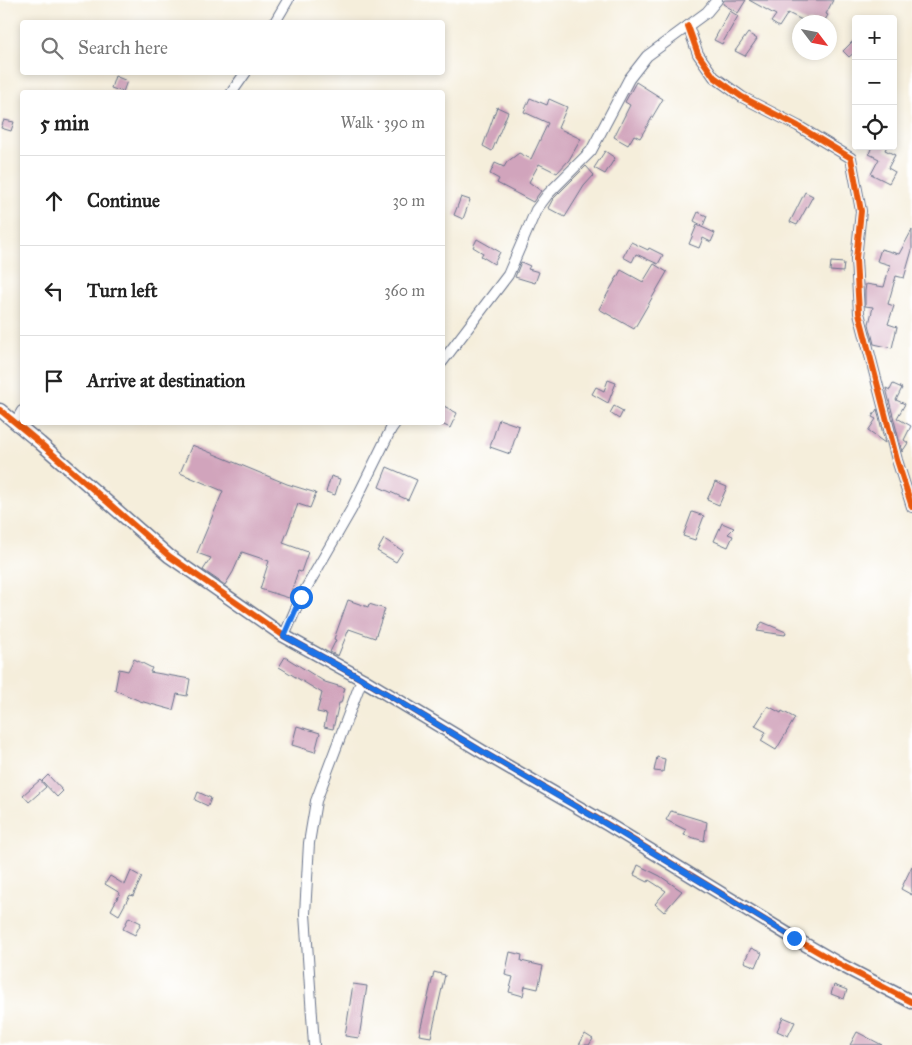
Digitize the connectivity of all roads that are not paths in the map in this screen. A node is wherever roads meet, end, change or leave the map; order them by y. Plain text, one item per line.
1 (288, 0) edge
2 (717, 0) edge
3 (277, 20) edge
4 (688, 26) junction
5 (244, 75) edge
6 (233, 90) edge
7 (445, 358) edge
8 (0, 410) edge
9 (20, 414) edge
10 (15, 423) junction
11 (394, 425) edge
12 (912, 507) edge
13 (284, 636) junction
14 (362, 679) junction
15 (912, 1002) edge
16 (314, 1045) edge

1 - 3 street
2 - 4 street
4 - 7 street
4 - 12 street
5 - 6 street
8 - 10 street
9 - 10 street
10 - 13 street
11 - 13 street
13 - 14 street
14 - 15 street
14 - 16 street

